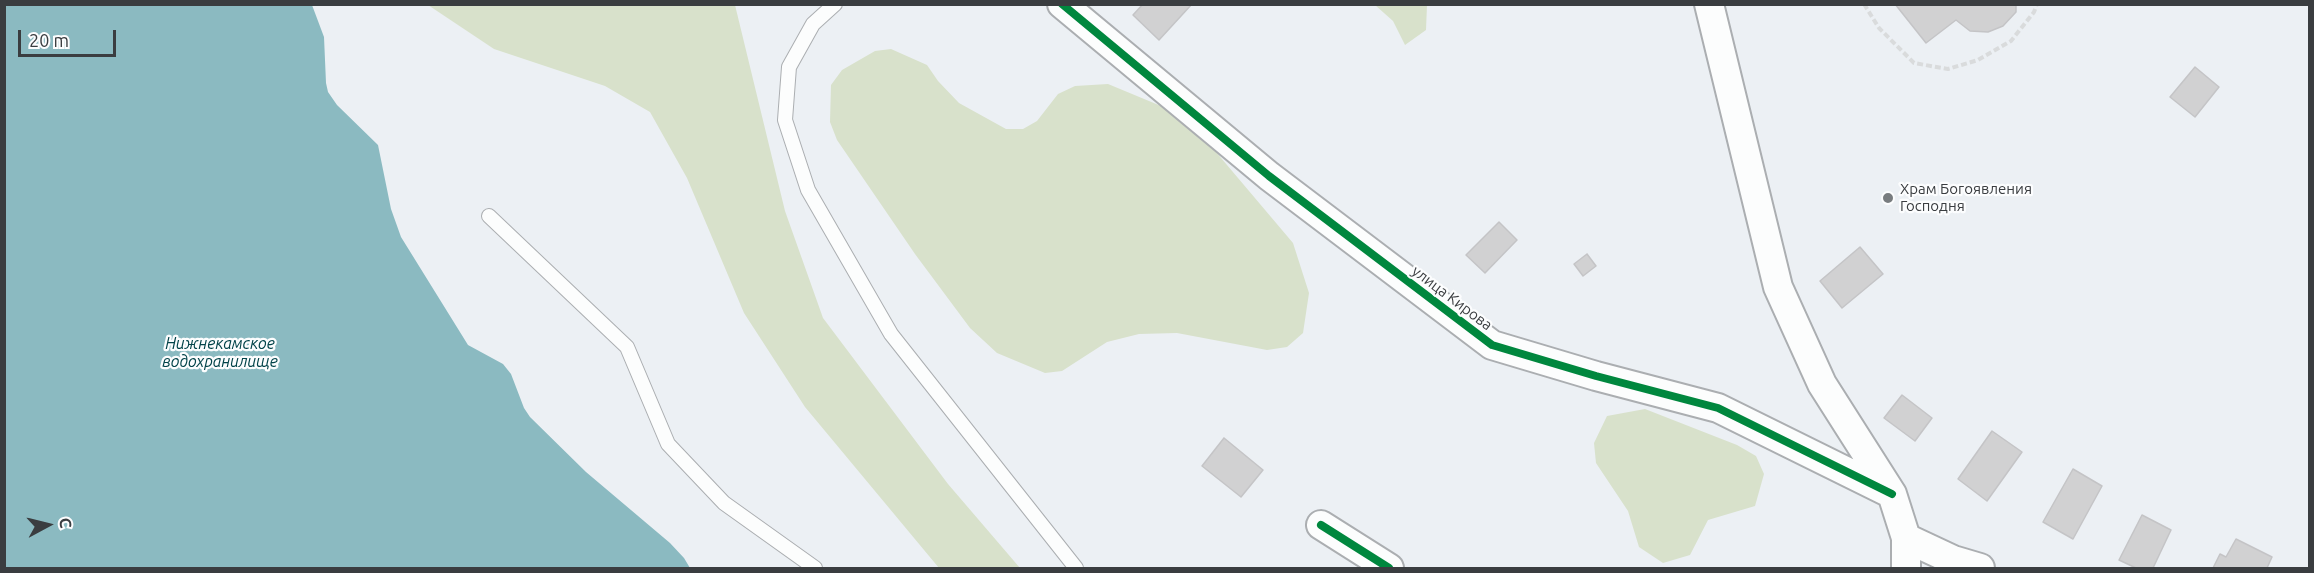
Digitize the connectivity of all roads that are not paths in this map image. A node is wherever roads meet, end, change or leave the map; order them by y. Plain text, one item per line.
1 (835, 4) edge
2 (1062, 4) edge
3 (1709, 4) edge
4 (489, 216) dead end
5 (1892, 494) junction
6 (1321, 525) dead end
7 (1906, 538) junction
8 (815, 568) edge
9 (1076, 568) edge
10 (1389, 568) edge
11 (1906, 568) edge
12 (1980, 568) edge

1 - 9 lane
2 - 5 street, улица Кирова
3 - 5 street
4 - 8 lane
5 - 7 street
6 - 10 street
7 - 11 street
7 - 12 street

